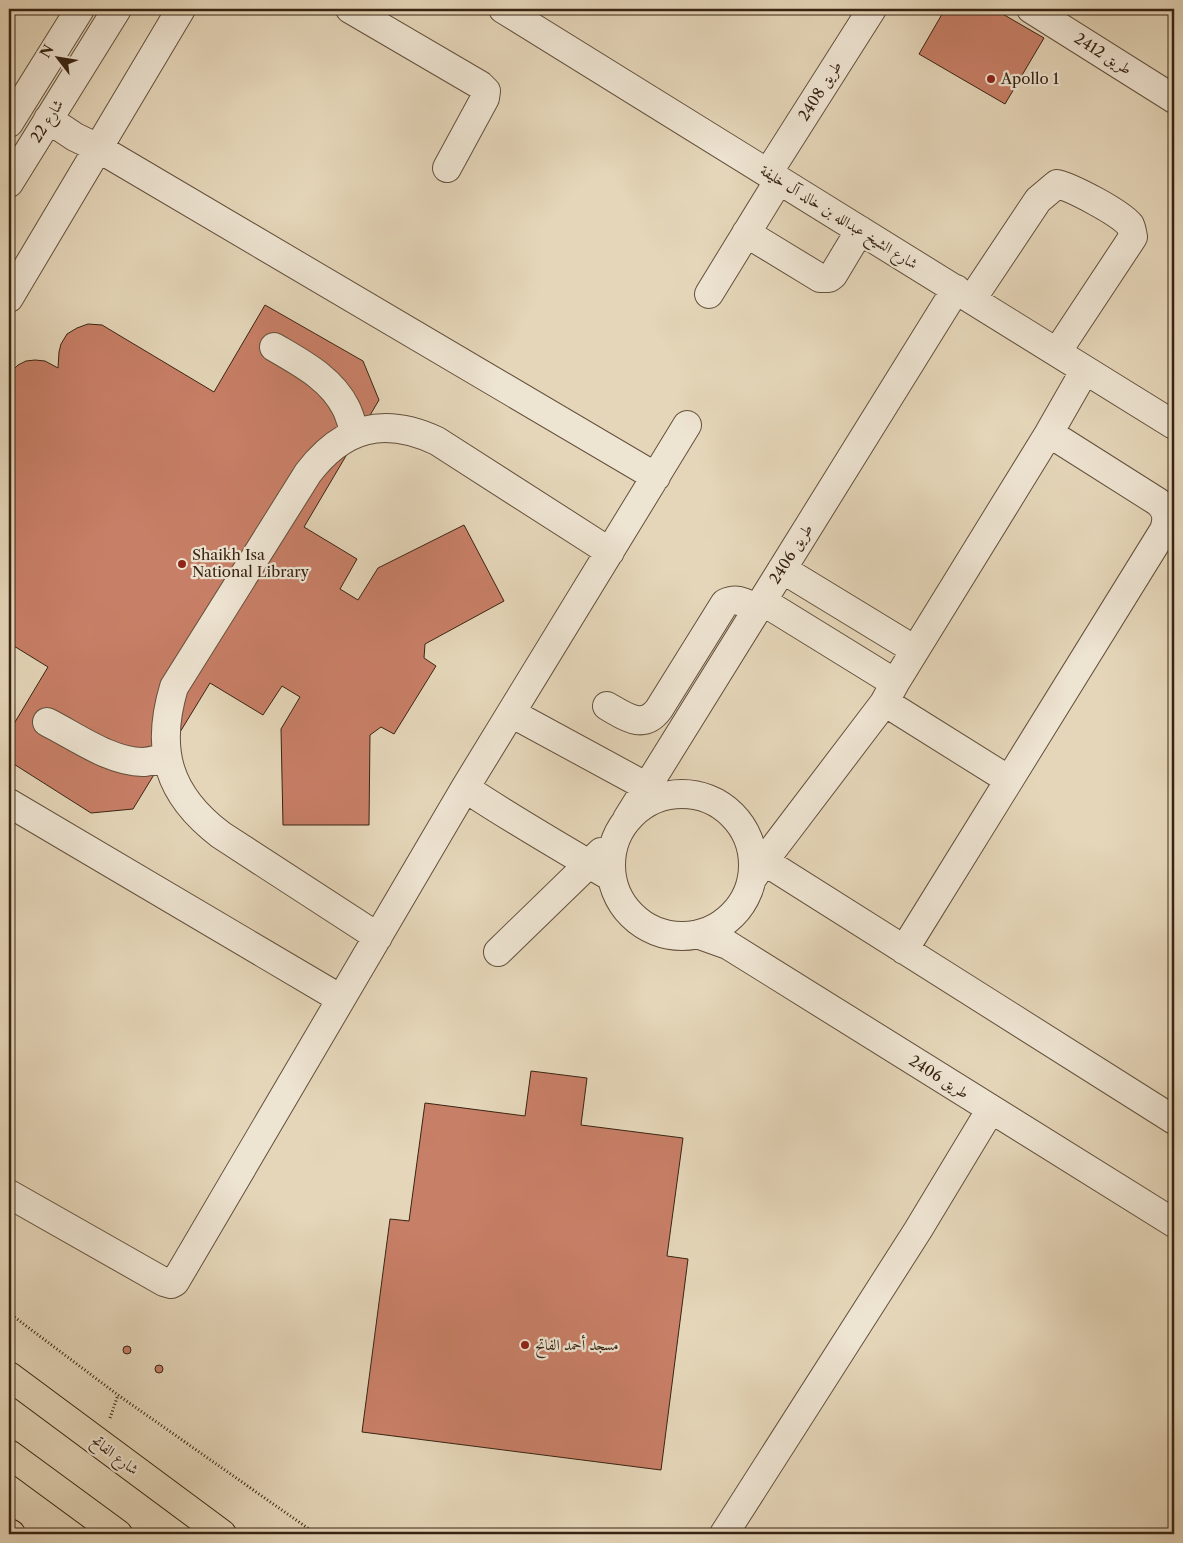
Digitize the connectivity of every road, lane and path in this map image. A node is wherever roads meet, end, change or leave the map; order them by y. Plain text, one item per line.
1 (80, 9) edge
2 (117, 9) edge
3 (181, 9) edge
4 (350, 9) edge
5 (872, 9) edge
6 (1031, 9) edge
7 (515, 12) edge
8 (1174, 99) edge
9 (48, 119) junction
10 (9, 123) edge
11 (98, 148) junction
12 (447, 168) dead end
13 (773, 176) junction
14 (9, 183) edge
15 (860, 230) junction
16 (746, 233) junction
17 (709, 294) dead end
18 (964, 294) junction
19 (9, 298) edge
20 (274, 347) dead end
21 (1057, 352) junction
22 (1085, 370) junction
23 (687, 425) dead end
24 (1174, 425) edge
25 (1049, 433) junction
26 (355, 434) junction
27 (656, 477) junction
28 (610, 552) junction
29 (782, 569) junction
30 (760, 605) junction
31 (915, 650) junction
32 (692, 656) junction
33 (717, 672) junction
34 (890, 693) junction
35 (607, 706) dead end
36 (511, 713) junction
37 (48, 722) dead end
38 (168, 757) junction
39 (1009, 780) junction
40 (465, 788) junction
41 (655, 791) junction
42 (9, 803) edge
43 (756, 865) junction
44 (600, 870) junction
45 (700, 935) junction
46 (378, 937) junction
47 (904, 950) junction
48 (498, 952) dead end
49 (341, 999) junction
50 (991, 1110) junction
51 (1174, 1120) edge
52 (9, 1194) edge
53 (1174, 1223) edge
54 (9, 1312) edge
55 (9, 1376) edge
56 (118, 1395) junction
57 (100, 1444) junction
58 (9, 1454) edge
59 (118, 1534) edge
60 (222, 1534) edge
61 (316, 1534) edge
62 (724, 1534) edge

1 - 10 street
2 - 9 street, شارع 22
3 - 11 street
4 - 12 street
5 - 13 street, طريق 2408
6 - 8 street, طريق 2412
7 - 13 street, شارع الشيخ عبدالله بن خالد آل خليفة
9 - 11 street
9 - 14 street, شارع 22
11 - 19 street
11 - 27 street
13 - 15 street, شارع الشيخ عبدالله بن خالد آل خليفة
13 - 16 street, طريق 2408
15 - 16 street
15 - 18 street, شارع الشيخ عبدالله بن خالد آل خليفة
16 - 17 street, طريق 2408
18 - 21 street, شارع الشيخ عبدالله بن خالد آل خليفة
18 - 21 street, طريق 2406
18 - 29 street, طريق 2406
20 - 26 street
21 - 22 street, شارع الشيخ عبدالله بن خالد آل خليفة
22 - 24 street, شارع الشيخ عبدالله بن خالد آل خليفة
22 - 25 street
23 - 27 street
25 - 31 street
25 - 39 street
26 - 28 street
26 - 38 street
27 - 28 street
28 - 36 street
29 - 30 street, طريق 2406
29 - 31 street
30 - 32 street
30 - 33 street, طريق 2406
30 - 34 street
31 - 34 street
32 - 33 street
32 - 35 street
33 - 41 street, طريق 2406
34 - 39 street
34 - 43 street
36 - 40 street
36 - 41 street
37 - 38 street
38 - 46 street
39 - 47 street
40 - 44 street
40 - 46 street
41 - 43 street
41 - 44 street
42 - 49 street
43 - 45 street
43 - 47 street
44 - 45 street
44 - 48 street
45 - 50 street, طريق 2406
46 - 49 street
47 - 51 street
49 - 52 street
50 - 53 street, طريق 2406
50 - 62 street
54 - 56 path
55 - 57 main road, شارع الفاتح
56 - 57 path
56 - 61 path
57 - 60 main road, شارع الفاتح
58 - 59 main road

